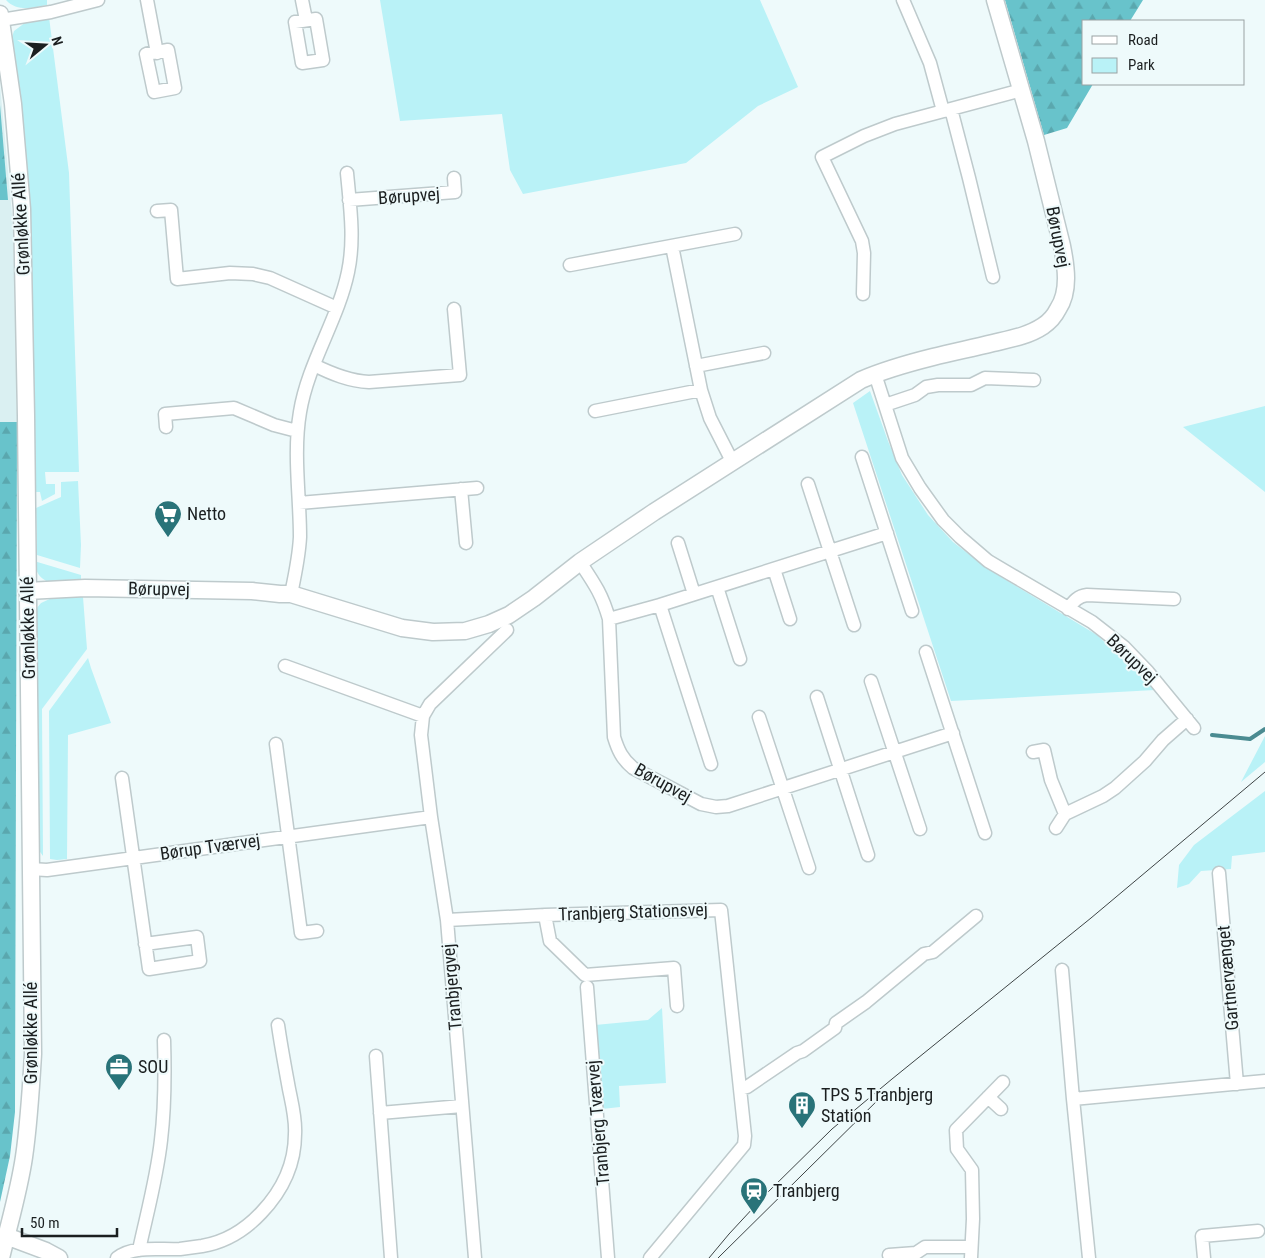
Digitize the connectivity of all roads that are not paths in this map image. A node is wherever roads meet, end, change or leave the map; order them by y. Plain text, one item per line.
1 (98, 0) edge
2 (147, 0) edge
3 (302, 0) edge
4 (903, 0) edge
5 (995, 0) edge
6 (0, 17) edge
7 (306, 20) dead end
8 (157, 52) dead end
9 (1022, 90) junction
10 (947, 110) junction
11 (348, 173) dead end
12 (454, 178) dead end
13 (350, 200) junction
14 (157, 210) dead end
15 (735, 234) dead end
16 (672, 246) junction
17 (570, 265) dead end
18 (993, 276) dead end
19 (863, 294) dead end
20 (337, 308) junction
21 (454, 309) dead end
22 (764, 352) dead end
23 (314, 365) junction
24 (696, 366) junction
25 (875, 374) junction
26 (1034, 380) dead end
27 (701, 390) junction
28 (885, 406) junction
29 (595, 410) dead end
30 (166, 427) dead end
31 (297, 431) junction
32 (862, 457) dead end
33 (733, 462) junction
34 (808, 484) dead end
35 (477, 488) dead end
36 (461, 489) junction
37 (299, 503) junction
38 (887, 533) junction
39 (466, 543) dead end
40 (678, 544) dead end
41 (830, 551) junction
42 (580, 562) junction
43 (774, 569) junction
44 (717, 587) junction
45 (27, 591) junction
46 (290, 594) junction
47 (694, 594) junction
48 (1174, 598) dead end
49 (660, 605) junction
50 (1068, 609) junction
51 (912, 611) dead end
52 (609, 619) junction
53 (790, 620) dead end
54 (854, 625) dead end
55 (507, 630) dead end
56 (926, 652) dead end
57 (740, 659) dead end
58 (285, 666) dead end
59 (871, 681) dead end
60 (817, 697) dead end
61 (423, 716) junction
62 (759, 717) dead end
63 (953, 733) junction
64 (276, 744) dead end
65 (895, 752) junction
66 (1033, 752) dead end
67 (711, 764) dead end
68 (840, 770) junction
69 (122, 778) dead end
70 (782, 789) junction
71 (1064, 814) junction
72 (431, 817) junction
73 (1056, 828) dead end
74 (920, 829) dead end
75 (985, 833) dead end
76 (288, 836) junction
77 (868, 855) dead end
78 (133, 857) junction
79 (808, 868) dead end
80 (30, 869) junction
81 (1219, 873) dead end
82 (545, 915) junction
83 (976, 916) dead end
84 (446, 920) junction
85 (317, 931) dead end
86 (145, 944) dead end
87 (1062, 970) dead end
88 (587, 987) dead end
89 (677, 1006) dead end
90 (278, 1025) dead end
91 (164, 1040) dead end
92 (376, 1056) dead end
93 (1265, 1081) edge
94 (1003, 1082) dead end
95 (1237, 1084) junction
96 (740, 1089) junction
97 (988, 1097) junction
98 (1072, 1099) junction
99 (462, 1106) junction
100 (1001, 1109) dead end
101 (380, 1113) junction
102 (1258, 1231) dead end
103 (3, 1240) edge
104 (139, 1250) junction
105 (971, 1252) edge
106 (889, 1253) edge
107 (1, 1258) edge
108 (59, 1258) edge
109 (117, 1258) edge
110 (391, 1258) edge
111 (475, 1258) edge
112 (608, 1258) edge
113 (650, 1258) edge
114 (1089, 1258) edge
115 (1204, 1258) edge

1 - 6 street, Grønløkke Allé
2 - 8 street
3 - 7 street
4 - 10 street
5 - 9 street, Børupvej
6 - 45 street, Grønløkke Allé
9 - 10 street
9 - 25 street, Børupvej
10 - 18 street
10 - 19 street
11 - 13 street
12 - 13 street, Børupvej
13 - 20 street
14 - 20 street
15 - 16 street
16 - 17 street
16 - 24 street
20 - 23 street
21 - 23 street
22 - 24 street
23 - 31 street
24 - 27 street
25 - 28 street, Børupvej
25 - 33 street, Børupvej
26 - 28 street
27 - 29 street
27 - 33 street
28 - 50 street, Børupvej
30 - 31 street
31 - 37 street
32 - 38 street
33 - 42 street, Børupvej
34 - 41 street
35 - 36 street
36 - 37 street
36 - 39 street
37 - 46 street
38 - 41 street
38 - 51 street
40 - 47 street
41 - 43 street
41 - 54 street
42 - 46 street, Børupvej
42 - 52 street, Børupvej
43 - 44 street
43 - 53 street
44 - 47 street
44 - 57 street
45 - 46 street, Børupvej
45 - 80 street, Grønløkke Allé
47 - 49 street
48 - 50 street
49 - 52 street
49 - 67 street
50 - 71 street, Børupvej
52 - 70 street, Børupvej
55 - 61 street
56 - 63 street
58 - 61 street
59 - 65 street
60 - 68 street
61 - 72 street, Tranbjergvej
62 - 70 street
63 - 65 street, Børupvej
63 - 75 street
64 - 76 street
65 - 68 street, Børupvej
65 - 74 street
66 - 71 street
68 - 70 street, Børupvej
68 - 77 street
69 - 78 street
70 - 79 street
71 - 73 street
72 - 76 street, Børup Tværvej
72 - 84 street, Tranbjergvej
76 - 78 street, Børup Tværvej
76 - 85 street
78 - 80 street, Børup Tværvej
78 - 86 street
80 - 103 street, Grønløkke Allé
81 - 95 street, Gartnervænget
82 - 84 street, Tranbjerg Stationsvej
82 - 89 street, Tranbjerg Stationsvej
82 - 96 street, Tranbjerg Stationsvej
83 - 96 street
84 - 99 street, Tranbjergvej
87 - 98 street
88 - 112 street, Tranbjerg Tværvej
90 - 104 street
91 - 104 street
92 - 101 street
93 - 95 street
94 - 97 street
95 - 98 street
96 - 113 street, Tranbjerg Stationsvej
97 - 100 street
97 - 105 street
98 - 114 street
99 - 101 street
99 - 111 street, Tranbjergvej
101 - 110 street
102 - 115 street
103 - 107 street, Grønløkke Allé
103 - 108 street
104 - 109 street
105 - 106 street

